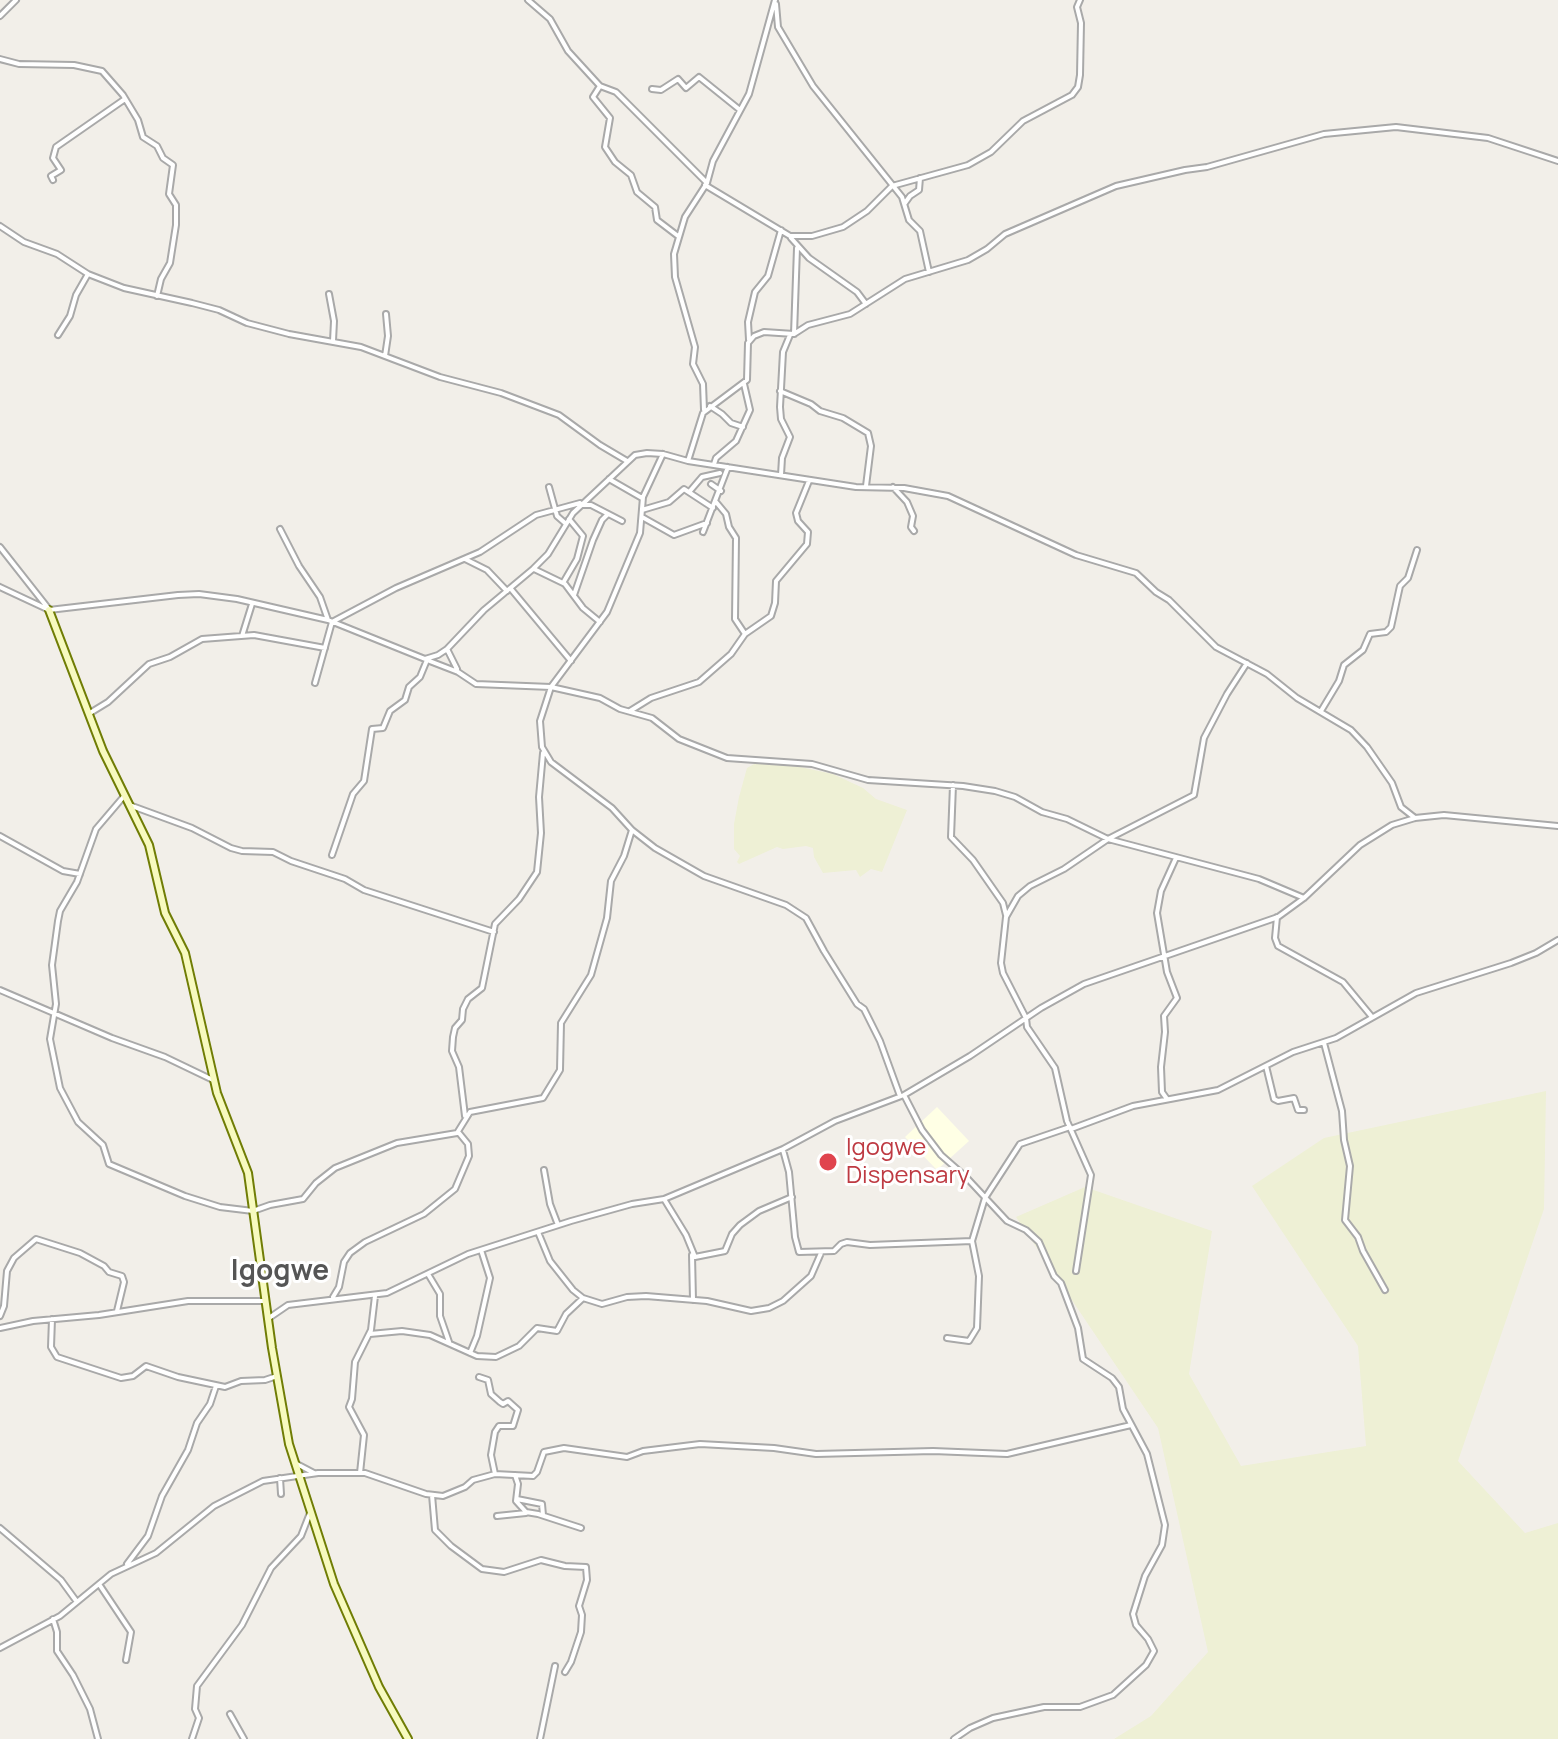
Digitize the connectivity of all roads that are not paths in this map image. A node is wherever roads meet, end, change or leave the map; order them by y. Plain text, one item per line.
1 (16, 0) edge
2 (528, 0) edge
3 (775, 0) edge
4 (1080, 0) edge
5 (0, 16) edge
6 (0, 59) edge
7 (600, 86) junction
8 (652, 89) dead end
9 (125, 99) junction
10 (740, 110) junction
11 (1558, 161) edge
12 (920, 178) junction
13 (53, 180) dead end
14 (706, 184) junction
15 (892, 186) junction
16 (884, 193) junction
17 (899, 194) junction
18 (905, 203) junction
19 (0, 226) edge
20 (781, 230) junction
21 (678, 236) junction
22 (790, 236) junction
23 (797, 246) junction
24 (929, 272) junction
25 (88, 274) junction
26 (329, 294) dead end
27 (157, 296) junction
28 (866, 304) junction
29 (386, 314) dead end
30 (792, 334) junction
31 (58, 335) dead end
32 (749, 340) junction
33 (333, 341) junction
34 (385, 356) junction
35 (744, 384) junction
36 (780, 391) junction
37 (710, 406) junction
38 (703, 413) junction
39 (743, 427) junction
40 (663, 454) junction
41 (627, 461) junction
42 (688, 461) junction
43 (715, 464) junction
44 (728, 467) junction
45 (720, 473) junction
46 (781, 475) junction
47 (725, 478) junction
48 (609, 479) junction
49 (810, 480) junction
50 (711, 484) dead end
51 (866, 486) junction
52 (892, 486) junction
53 (549, 487) dead end
54 (690, 491) junction
55 (721, 491) junction
56 (643, 499) junction
57 (716, 502) junction
58 (581, 504) junction
59 (713, 508) junction
60 (554, 510) junction
61 (642, 510) junction
62 (608, 514) junction
63 (642, 517) junction
64 (565, 521) junction
65 (622, 521) dead end
66 (707, 523) junction
67 (280, 529) dead end
68 (914, 531) dead end
69 (703, 532) dead end
70 (0, 547) edge
71 (1417, 550) dead end
72 (464, 559) junction
73 (533, 569) junction
74 (563, 583) junction
75 (0, 587) edge
76 (509, 589) junction
77 (574, 595) junction
78 (252, 603) junction
79 (49, 610) junction
80 (330, 621) junction
81 (600, 622) junction
82 (745, 634) junction
83 (242, 636) junction
84 (325, 648) junction
85 (447, 649) junction
86 (426, 660) junction
87 (571, 661) junction
88 (1247, 663) junction
89 (458, 672) junction
90 (315, 683) dead end
91 (551, 687) junction
92 (630, 711) junction
93 (1321, 711) junction
94 (90, 713) junction
95 (543, 751) junction
96 (953, 785) junction
97 (125, 795) junction
98 (130, 805) junction
99 (1415, 818) junction
100 (1558, 826) edge
101 (632, 830) junction
102 (0, 836) edge
103 (1108, 839) junction
104 (332, 855) dead end
105 (1176, 858) junction
106 (80, 874) junction
107 (1304, 898) junction
108 (1006, 917) junction
109 (1277, 917) junction
110 (494, 932) junction
111 (1558, 940) edge
112 (1166, 957) junction
113 (0, 990) edge
114 (55, 1014) junction
115 (1026, 1018) junction
116 (1372, 1018) junction
117 (1324, 1043) junction
118 (1266, 1066) junction
119 (215, 1081) junction
120 (902, 1096) junction
121 (1167, 1099) junction
122 (1304, 1110) dead end
123 (465, 1116) junction
124 (1070, 1128) junction
125 (458, 1132) junction
126 (783, 1149) junction
127 (544, 1170) dead end
128 (792, 1197) junction
129 (985, 1198) junction
130 (664, 1199) junction
131 (253, 1211) junction
132 (558, 1225) junction
133 (538, 1232) junction
134 (972, 1241) junction
135 (481, 1250) junction
136 (821, 1253) junction
137 (692, 1254) junction
138 (1076, 1271) dead end
139 (428, 1274) junction
140 (2, 1289) edge
141 (1385, 1290) dead end
142 (375, 1296) junction
143 (583, 1298) junction
144 (331, 1299) junction
145 (693, 1300) junction
146 (266, 1301) junction
147 (117, 1311) junction
148 (0, 1316) edge
149 (269, 1318) junction
150 (52, 1319) junction
151 (0, 1328) edge
152 (370, 1334) junction
153 (947, 1338) dead end
154 (449, 1342) junction
155 (470, 1353) junction
156 (277, 1376) junction
157 (479, 1377) dead end
158 (216, 1386) junction
159 (1131, 1425) junction
160 (294, 1462) junction
161 (314, 1473) junction
162 (360, 1473) junction
163 (495, 1474) junction
164 (515, 1475) junction
165 (299, 1476) junction
166 (280, 1478) junction
167 (281, 1494) dead end
168 (432, 1495) junction
169 (517, 1499) junction
170 (311, 1510) junction
171 (526, 1513) junction
172 (543, 1515) junction
173 (497, 1516) dead end
174 (0, 1528) edge
175 (581, 1528) dead end
176 (126, 1566) junction
177 (99, 1584) junction
178 (77, 1602) junction
179 (53, 1619) junction
180 (0, 1648) edge
181 (126, 1660) dead end
182 (555, 1666) dead end
183 (565, 1672) dead end
184 (230, 1714) dead end
185 (98, 1739) edge
186 (192, 1739) edge
187 (244, 1739) edge
188 (408, 1739) edge
189 (540, 1739) edge
190 (954, 1739) edge

1 - 5 street
2 - 7 street
3 - 10 street
3 - 15 street
4 - 12 street
6 - 9 street
7 - 14 street
7 - 21 street
8 - 10 street
9 - 13 street
9 - 27 street
10 - 14 street
11 - 24 street
12 - 15 street
12 - 18 street
14 - 20 street
14 - 21 street
15 - 16 street
15 - 17 street
16 - 17 street
16 - 22 street
17 - 18 street
18 - 24 street
19 - 25 street
20 - 22 street
20 - 32 street
21 - 38 street
22 - 23 street
23 - 28 street
23 - 30 street
24 - 28 street
25 - 27 street
25 - 31 street
26 - 33 street
27 - 33 street
28 - 30 street
29 - 34 street
30 - 32 street
30 - 36 street
32 - 35 street
33 - 34 street
34 - 41 street
35 - 37 street
35 - 39 street
36 - 46 street
36 - 51 street
37 - 38 street
37 - 39 street
38 - 42 street
39 - 43 street
40 - 41 street
40 - 42 street
40 - 56 street
41 - 48 street
42 - 43 street
43 - 44 street
43 - 45 street
44 - 46 street
44 - 47 street
45 - 47 street
45 - 54 street
46 - 49 street
47 - 55 street
48 - 56 street
48 - 58 street
49 - 51 street
49 - 82 street
50 - 55 street
51 - 52 street
52 - 68 street
52 - 88 street
53 - 60 street
54 - 59 street
54 - 61 street
55 - 57 street
56 - 61 street
57 - 59 street
57 - 82 street
58 - 60 street
58 - 62 street
58 - 64 street
59 - 66 street
60 - 64 street
60 - 72 street
61 - 63 street
62 - 65 street
62 - 77 street
63 - 66 street
63 - 81 street
64 - 73 street
64 - 74 street
66 - 69 street
67 - 80 street
70 - 79 street
71 - 93 street
72 - 76 street
72 - 80 street
73 - 74 street
73 - 76 street
74 - 77 street
75 - 79 street
76 - 85 street
76 - 87 street
77 - 81 street
78 - 79 street
78 - 80 street
78 - 83 street
79 - 94 main road
80 - 84 street
80 - 86 street
81 - 87 street
82 - 92 street
83 - 84 street
83 - 94 street
84 - 90 street
85 - 86 street
85 - 89 street
86 - 89 street
86 - 104 street
87 - 91 street
88 - 93 street
88 - 103 street
89 - 91 street
91 - 92 street
91 - 95 street
92 - 96 street
93 - 99 street
94 - 97 main road
95 - 101 street
95 - 110 street
96 - 103 street
96 - 108 street
97 - 98 main road
97 - 106 street
98 - 110 street
98 - 119 main road
99 - 100 street
99 - 107 street
101 - 120 street
101 - 123 street
102 - 106 street
103 - 105 street
103 - 108 street
105 - 107 street
105 - 112 street
106 - 114 street
107 - 109 street
108 - 115 street
109 - 112 street
109 - 116 street
110 - 123 street
111 - 116 street
112 - 115 street
112 - 121 street
113 - 114 street
114 - 119 street
114 - 131 street
115 - 120 street
115 - 124 street
116 - 117 street
117 - 118 street
117 - 141 street
118 - 121 street
118 - 122 street
119 - 131 main road
120 - 126 street
120 - 129 street
121 - 124 street
123 - 125 street
124 - 129 street
124 - 138 street
125 - 131 street
125 - 144 street
126 - 128 street
126 - 130 street
127 - 132 street
128 - 136 street
128 - 137 street
129 - 134 street
129 - 159 street
130 - 132 street
130 - 137 street
131 - 146 main road
132 - 133 street
133 - 135 street
133 - 143 street
134 - 136 street
134 - 153 street
135 - 139 street
135 - 155 street
136 - 145 street
137 - 145 street
139 - 142 street
139 - 154 street
140 - 147 street
140 - 148 street
142 - 144 street
142 - 152 street
143 - 145 street
143 - 155 street
144 - 149 street
146 - 147 street
146 - 149 main road
147 - 150 street
149 - 156 main road
150 - 151 street
150 - 158 street
152 - 154 street
152 - 162 street
154 - 155 street
156 - 158 street
156 - 160 main road
157 - 163 street
158 - 176 street
159 - 164 street
159 - 190 street
160 - 161 street
160 - 165 main road
161 - 162 street
161 - 165 street
162 - 168 street
163 - 164 street
163 - 168 street
164 - 169 street
165 - 166 street
165 - 170 main road
166 - 167 street
166 - 176 street
168 - 183 street
169 - 171 street
169 - 172 street
170 - 186 street
170 - 188 main road
171 - 172 street
171 - 173 street
172 - 175 street
174 - 178 street
176 - 177 street
177 - 178 street
177 - 181 street
178 - 179 street
179 - 180 street
179 - 185 street
182 - 189 street
184 - 187 street

